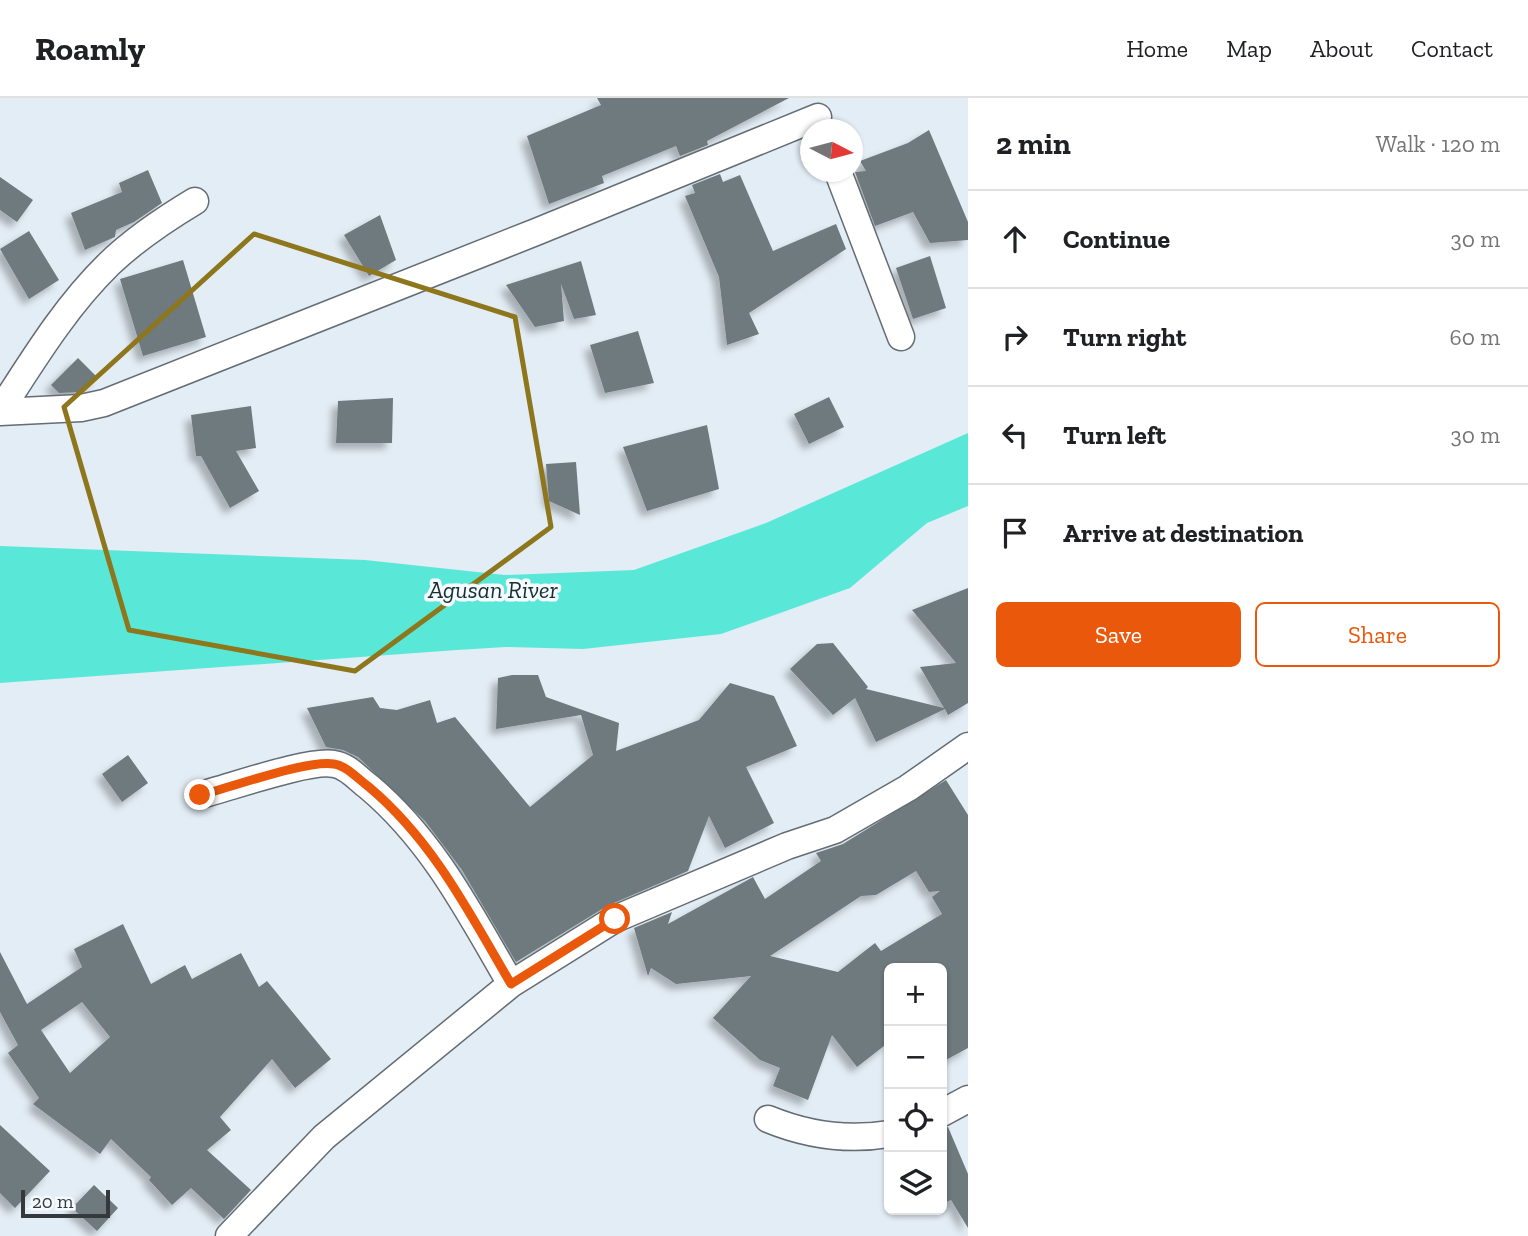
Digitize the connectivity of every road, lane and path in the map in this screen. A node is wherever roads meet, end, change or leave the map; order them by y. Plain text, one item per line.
1 (817, 115) edge
2 (842, 182) edge
3 (195, 201) dead end
4 (901, 337) dead end
5 (0, 411) edge
6 (968, 746) edge
7 (200, 795) dead end
8 (511, 984) junction
9 (968, 1099) edge
10 (947, 1110) edge
11 (768, 1119) dead end
12 (884, 1134) edge
13 (229, 1236) edge

1 - 5 street
2 - 4 street
3 - 5 street
6 - 8 street
7 - 8 street
8 - 13 street
9 - 10 street
11 - 12 street

